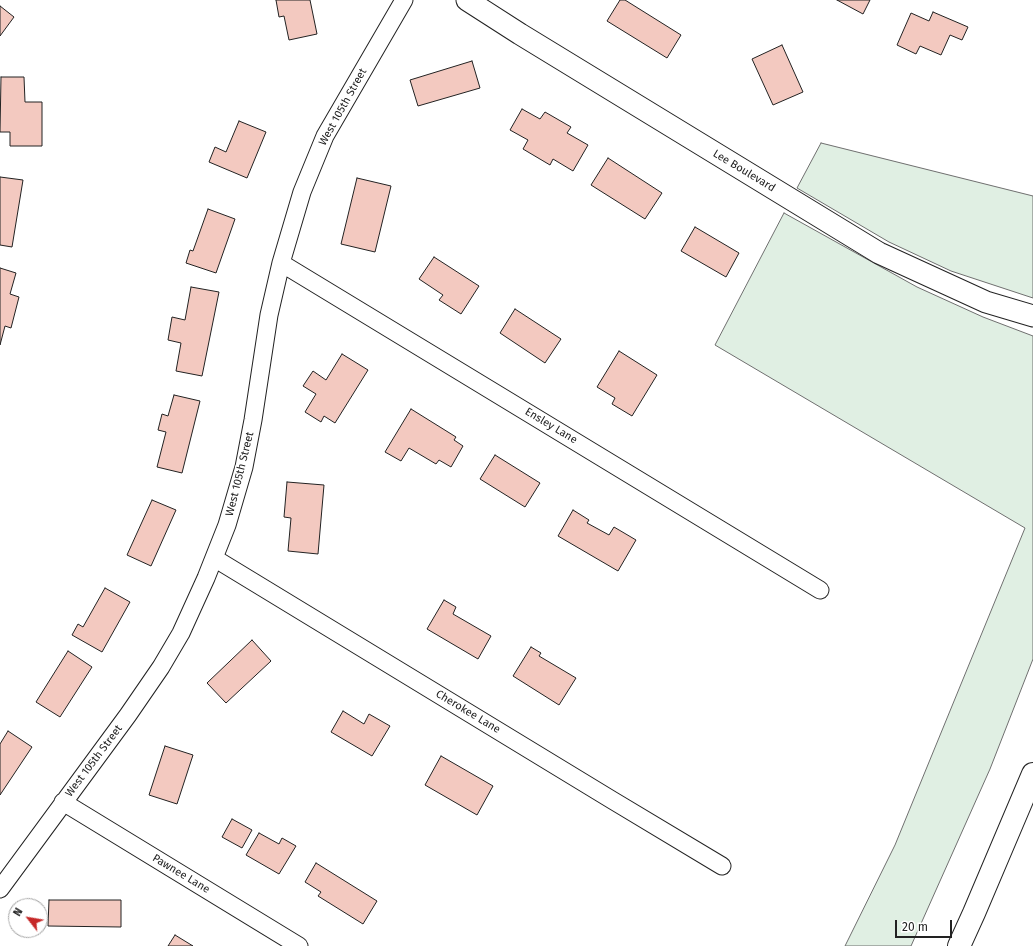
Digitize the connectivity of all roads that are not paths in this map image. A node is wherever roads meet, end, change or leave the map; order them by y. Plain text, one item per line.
1 (404, 0) edge
2 (467, 0) edge
3 (281, 263) junction
4 (1033, 316) edge
5 (214, 558) junction
6 (820, 590) dead end
7 (1033, 774) edge
8 (63, 802) junction
9 (722, 866) dead end
10 (0, 889) edge
11 (300, 946) edge
12 (959, 946) edge

1 - 3 street, West 105th Street
2 - 4 street, Lee Boulevard
3 - 5 street, West 105th Street
3 - 6 street, Ensley Lane
5 - 8 street, West 105th Street
5 - 9 street, Cherokee Lane
7 - 12 highway
8 - 10 street, West 105th Street
8 - 11 street, Pawnee Lane

